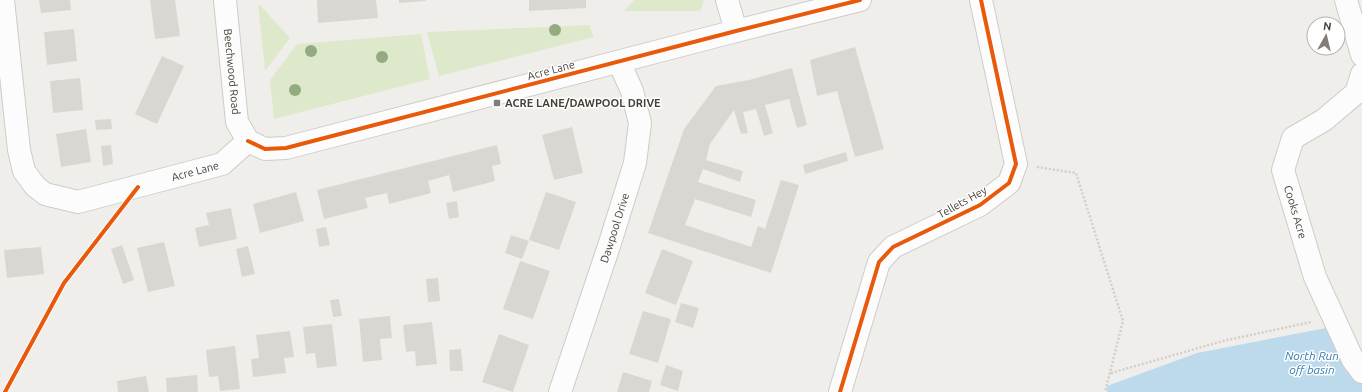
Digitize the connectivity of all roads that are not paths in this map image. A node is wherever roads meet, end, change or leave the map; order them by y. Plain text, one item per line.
1 (3, 0) edge
2 (225, 0) edge
3 (727, 0) edge
4 (860, 0) edge
5 (981, 0) edge
6 (1346, 0) edge
7 (736, 31) junction
8 (1362, 55) edge
9 (619, 62) junction
10 (1362, 74) edge
11 (248, 141) junction
12 (1362, 372) edge
13 (560, 392) edge
14 (840, 392) edge

1 - 11 street, Acre Lane
2 - 11 street, Beechwood Road
3 - 7 street
4 - 7 street, Acre Lane
5 - 14 street, Tellets Hey
6 - 8 street
7 - 9 street, Acre Lane
9 - 11 street, Acre Lane
9 - 13 street, Dawpool Drive
10 - 12 street, Cooks Acre

